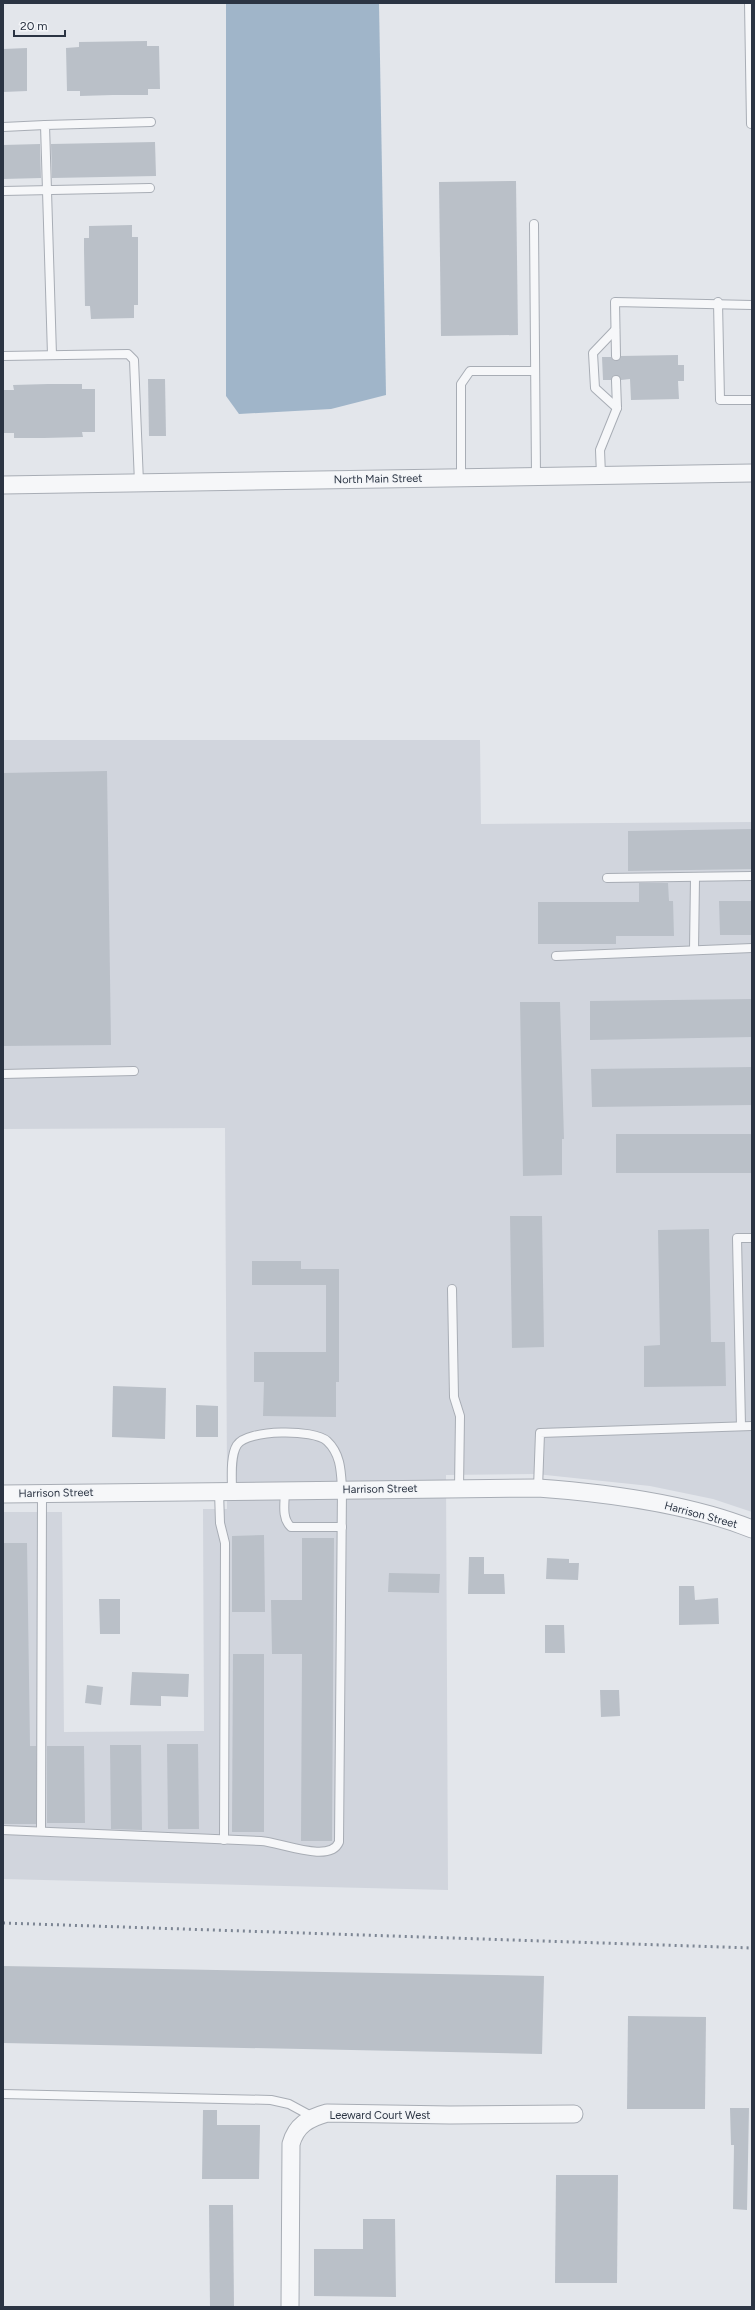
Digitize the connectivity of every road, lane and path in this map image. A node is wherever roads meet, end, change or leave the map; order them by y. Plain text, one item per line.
1 (749, 3) edge
2 (751, 38) edge
3 (151, 122) dead end
4 (751, 124) dead end
5 (45, 125) junction
6 (3, 126) edge
7 (150, 188) dead end
8 (47, 190) junction
9 (3, 191) edge
10 (534, 224) dead end
11 (718, 302) junction
12 (752, 305) edge
13 (615, 330) junction
14 (52, 355) junction
15 (3, 356) edge
16 (616, 356) dead end
17 (534, 371) junction
18 (616, 380) dead end
19 (752, 400) edge
20 (617, 408) junction
21 (752, 473) edge
22 (601, 475) junction
23 (536, 476) junction
24 (461, 478) junction
25 (139, 483) junction
26 (3, 485) edge
27 (752, 876) edge
28 (607, 878) dead end
29 (695, 878) junction
30 (752, 948) edge
31 (694, 950) junction
32 (556, 956) dead end
33 (134, 1071) dead end
34 (3, 1074) edge
35 (752, 1238) edge
36 (452, 1289) dead end
37 (741, 1426) junction
38 (752, 1426) edge
39 (459, 1488) junction
40 (538, 1488) junction
41 (285, 1490) junction
42 (342, 1490) junction
43 (225, 1491) junction
44 (42, 1493) junction
45 (3, 1494) edge
46 (342, 1527) junction
47 (752, 1529) edge
48 (3, 1830) edge
49 (41, 1831) junction
50 (224, 1840) junction
51 (3, 2094) edge
52 (574, 2114) dead end
53 (312, 2117) junction
54 (290, 2307) edge

1 - 2 lane
2 - 4 lane
3 - 5 lane
5 - 6 lane
5 - 8 lane
7 - 8 lane
8 - 9 lane
8 - 14 lane
10 - 17 lane
11 - 12 lane
11 - 13 lane
11 - 19 lane
13 - 16 lane
13 - 20 lane
14 - 15 lane
14 - 25 lane
17 - 23 lane
17 - 24 lane
18 - 20 lane
20 - 22 lane
21 - 22 street, North Main Street
22 - 23 street, North Main Street
23 - 24 street, North Main Street
24 - 25 street, North Main Street
25 - 26 street, North Main Street
27 - 29 lane
28 - 29 lane
29 - 31 lane
30 - 31 lane
31 - 32 lane
33 - 34 lane
35 - 37 lane
36 - 39 lane
37 - 38 lane
37 - 40 lane
39 - 40 street, Harrison Street
39 - 42 street, Harrison Street
40 - 47 street, Harrison Street
41 - 42 street, Harrison Street
41 - 43 street, Harrison Street
41 - 46 lane
42 - 43 lane
42 - 46 lane
43 - 44 street, Harrison Street
43 - 50 lane
44 - 45 street, Harrison Street
44 - 49 lane
46 - 50 lane
48 - 49 lane
49 - 50 lane
51 - 53 lane
52 - 53 street, Leeward Court West
53 - 54 street

